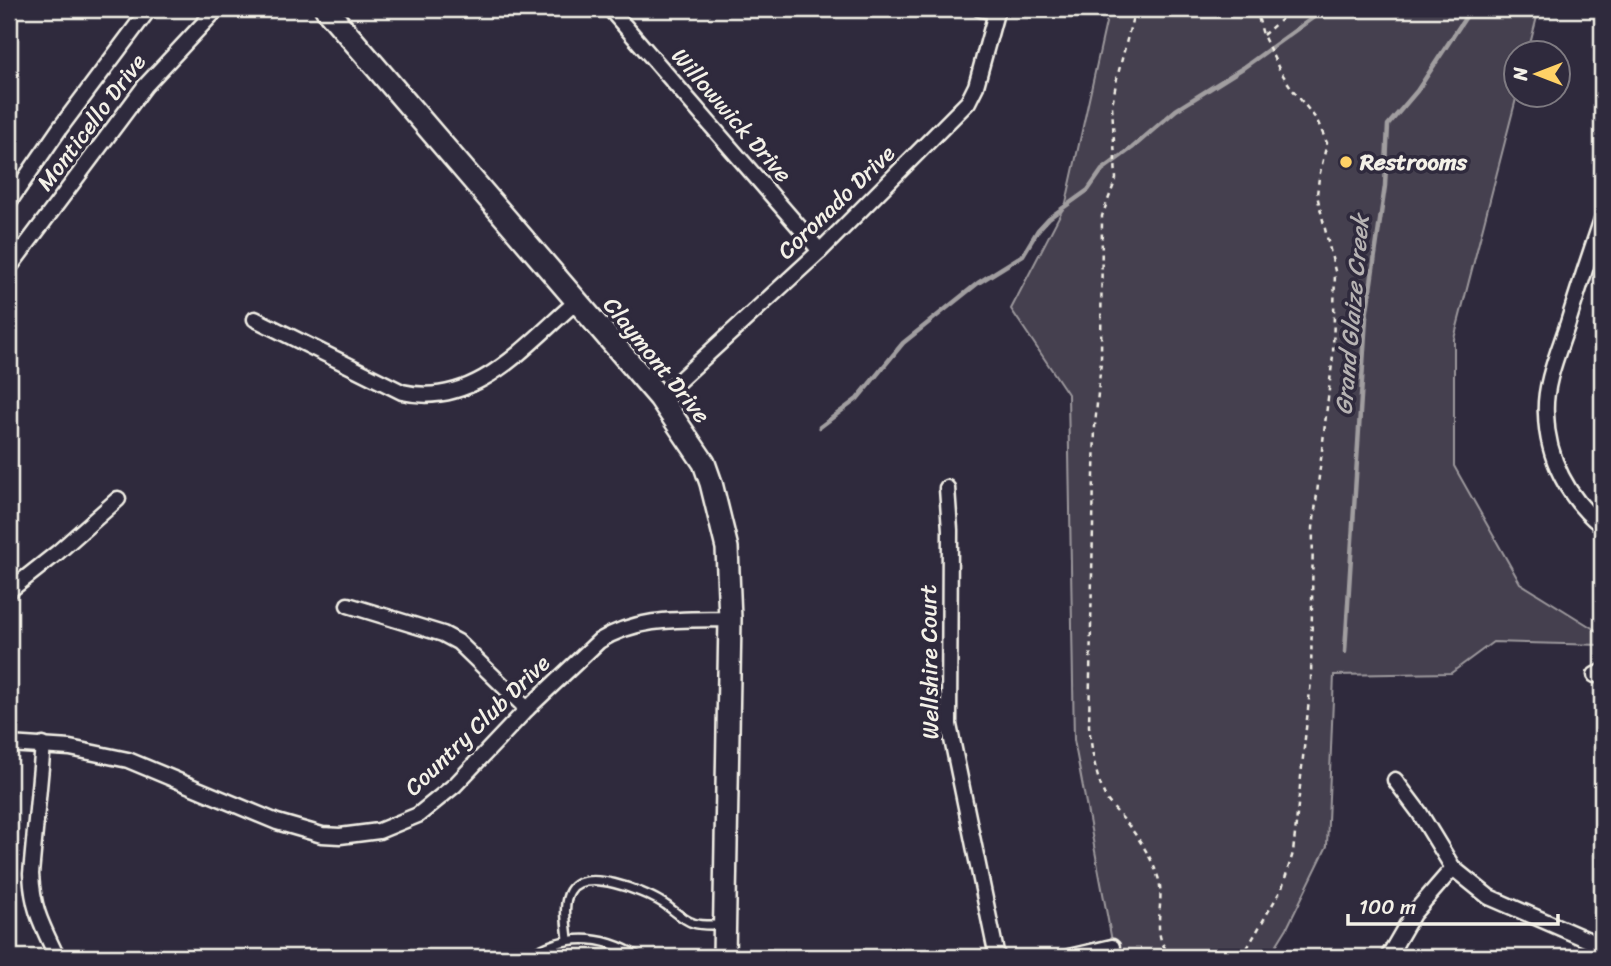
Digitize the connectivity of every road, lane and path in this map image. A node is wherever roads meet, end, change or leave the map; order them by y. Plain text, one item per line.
1 (149, 9) edge
2 (217, 9) edge
3 (326, 9) edge
4 (610, 9) edge
5 (980, 9) edge
6 (1135, 9) edge
7 (1256, 9) edge
8 (1293, 9) edge
9 (996, 10) edge
10 (1263, 36) junction
11 (9, 202) edge
12 (1602, 219) edge
13 (820, 251) junction
14 (9, 268) edge
15 (577, 301) junction
16 (255, 319) dead end
17 (660, 398) junction
18 (947, 488) dead end
19 (118, 499) dead end
20 (1602, 526) edge
21 (9, 591) edge
22 (348, 606) dead end
23 (730, 619) junction
24 (527, 709) junction
25 (9, 744) edge
26 (43, 745) junction
27 (1395, 780) dead end
28 (1453, 868) junction
29 (725, 925) junction
30 (568, 940) junction
31 (1112, 947) dead end
32 (1596, 949) edge
33 (57, 957) edge
34 (528, 957) edge
35 (639, 957) edge
36 (724, 957) edge
37 (997, 957) edge
38 (1069, 957) edge
39 (1175, 957) edge
40 (1242, 957) edge
41 (1388, 957) edge

1 - 11 street, Monticello Drive
2 - 14 street, Monticello Drive
3 - 15 street, Claymont Drive
4 - 13 street, Willowwick Drive
5 - 9 street
6 - 39 path
7 - 10 path
8 - 10 path
9 - 13 street, Coronado Drive
10 - 40 path
12 - 20 street
13 - 17 street, Coronado Drive
15 - 16 street
15 - 17 street, Claymont Drive
17 - 23 street, Claymont Drive
18 - 37 street, Wellshire Court
19 - 21 street
22 - 24 street
23 - 24 street, Country Club Drive
23 - 29 street, Claymont Drive
24 - 26 street, Country Club Drive
25 - 26 street, Country Club Drive
26 - 33 street
27 - 28 street
28 - 32 street
28 - 41 street
29 - 30 lane
29 - 36 street, Claymont Drive
30 - 34 lane
30 - 35 lane
31 - 38 street

